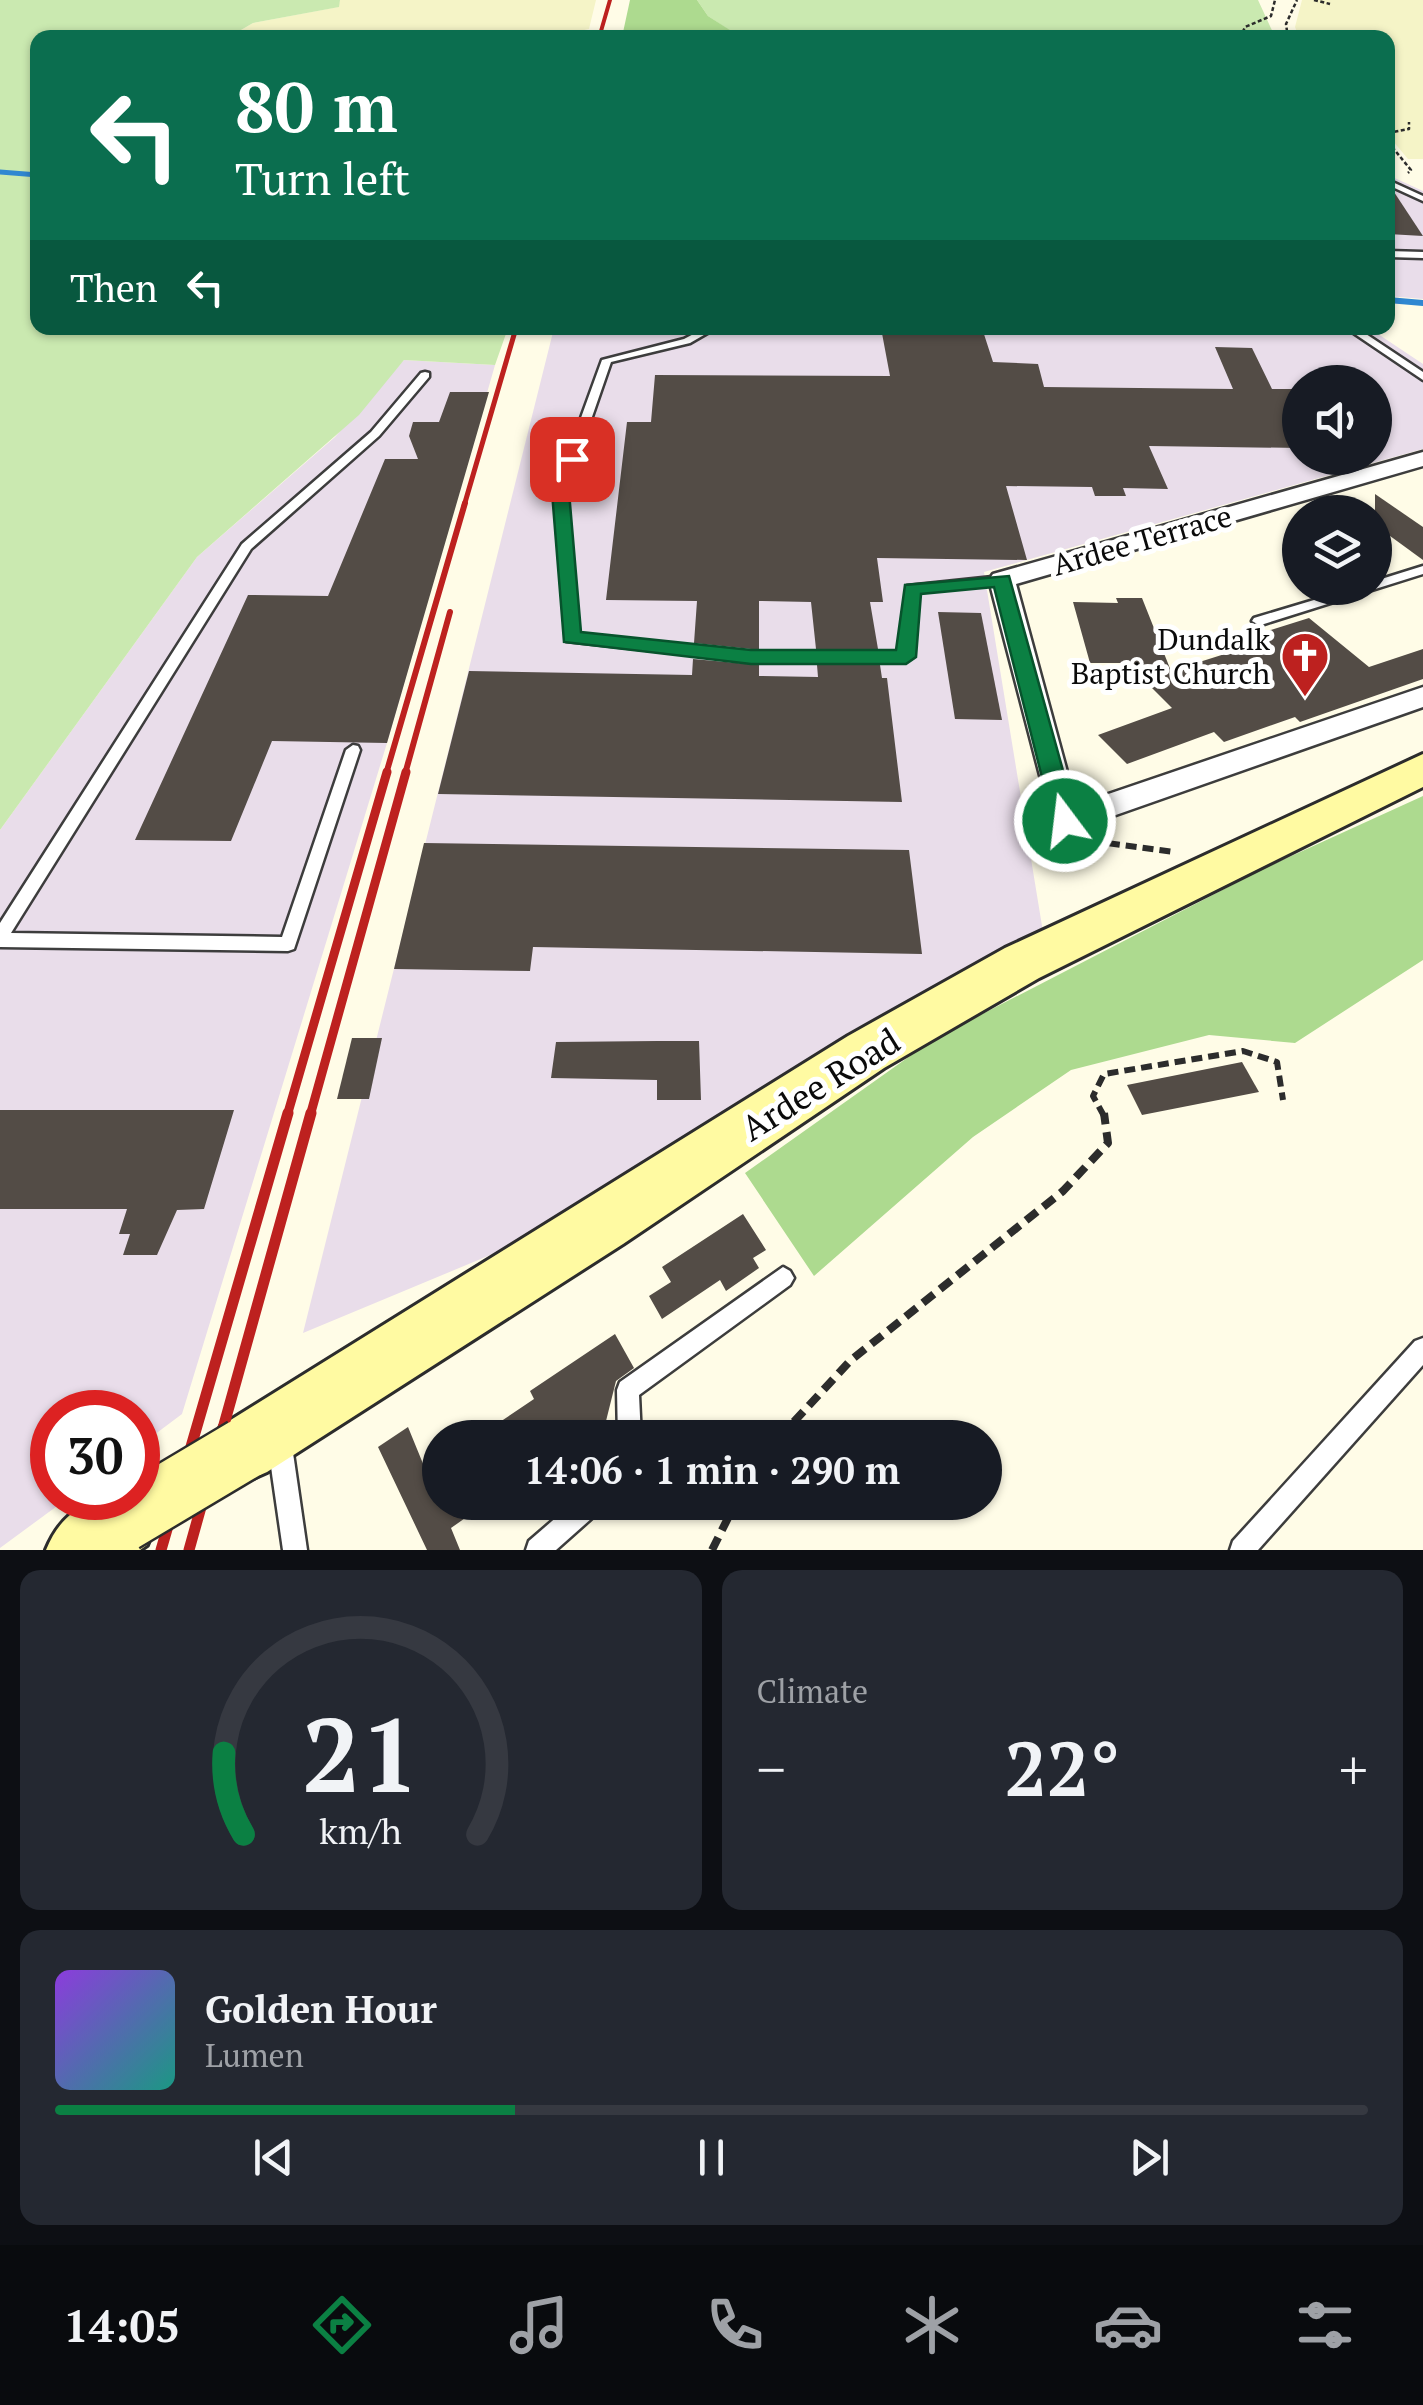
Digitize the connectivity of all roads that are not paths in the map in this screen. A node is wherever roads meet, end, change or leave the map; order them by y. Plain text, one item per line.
1 (1395, 185) edge
2 (1423, 199) edge
3 (1395, 254) edge
4 (1423, 255) edge
5 (697, 335) edge
6 (1362, 335) edge
7 (425, 376) dead end
8 (1423, 376) edge
9 (1423, 459) edge
10 (1423, 570) edge
11 (1002, 580) junction
12 (1392, 580) edge
13 (1311, 605) edge
14 (1259, 621) dead end
15 (1423, 697) edge
16 (353, 750) dead end
17 (1423, 769) edge
18 (0, 938) edge
19 (783, 1278) dead end
20 (1423, 1349) edge
21 (629, 1420) edge
22 (261, 1438) junction
23 (572, 1520) edge
24 (102, 1535) edge
25 (295, 1550) edge
26 (538, 1550) edge
27 (1242, 1550) edge

1 - 2 lane
3 - 4 lane
5 - 11 lane
6 - 8 lane
7 - 18 lane
9 - 11 street, Ardee Terrace
10 - 12 lane
11 - 15 street
13 - 14 lane
16 - 18 lane
17 - 22 main road, Ardee Road
19 - 21 lane
20 - 27 lane
22 - 24 main road, Ardee Road, bridge
22 - 25 lane
23 - 26 lane

